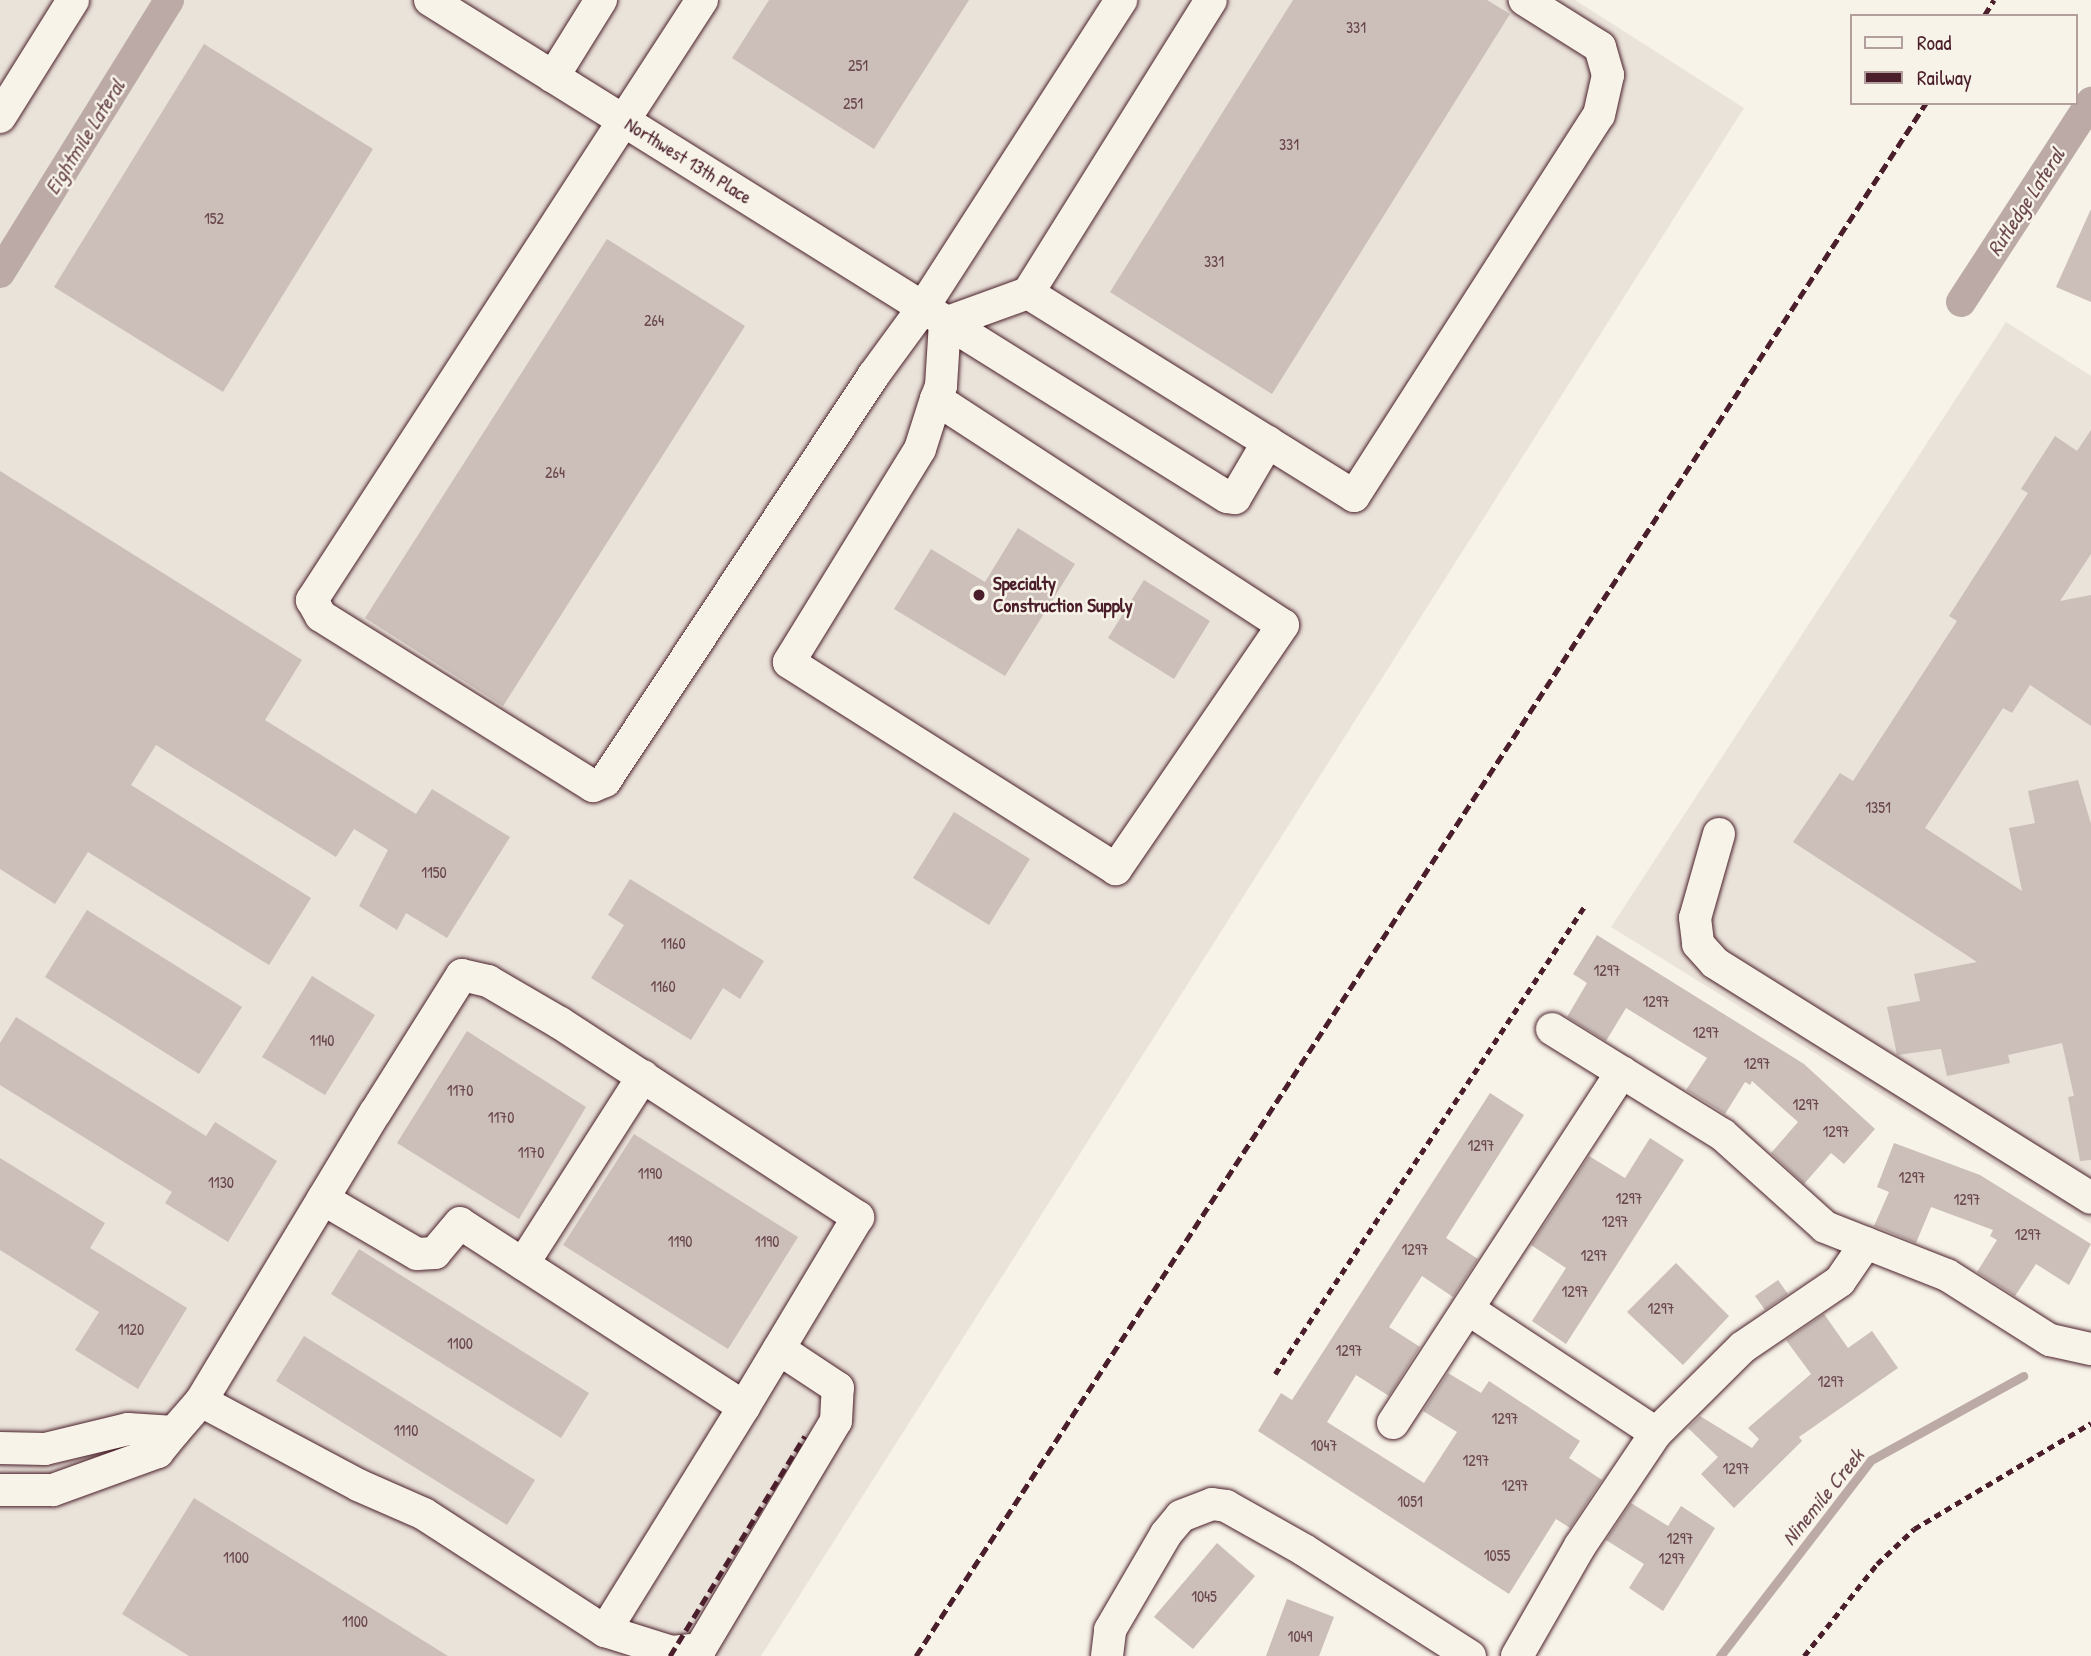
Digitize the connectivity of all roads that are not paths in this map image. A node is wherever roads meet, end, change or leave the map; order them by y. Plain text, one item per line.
1 (73, 0) edge
2 (430, 0) edge
3 (601, 0) edge
4 (702, 0) edge
5 (1121, 0) edge
6 (1210, 0) edge
7 (1525, 0) edge
8 (553, 77) junction
9 (0, 117) edge
10 (623, 121) junction
11 (1028, 293) junction
12 (933, 316) junction
13 (936, 400) junction
14 (1268, 442) junction
15 (1719, 834) dead end
16 (1552, 1029) dead end
17 (1622, 1072) junction
18 (643, 1076) junction
19 (2091, 1198) edge
20 (323, 1199) junction
21 (1866, 1243) junction
22 (523, 1264) junction
23 (1468, 1309) junction
24 (779, 1349) junction
25 (2091, 1349) edge
26 (201, 1401) junction
27 (744, 1407) junction
28 (1393, 1423) dead end
29 (174, 1432) junction
30 (1656, 1433) junction
31 (0, 1448) edge
32 (45, 1449) junction
33 (0, 1490) edge
34 (53, 1490) junction
35 (605, 1631) junction
36 (1107, 1656) edge
37 (1470, 1656) edge
38 (1517, 1656) edge

1 - 9 street
2 - 8 street, Northwest 13th Place
3 - 8 street
4 - 10 street
5 - 12 street
6 - 11 street
7 - 14 street
8 - 10 street, Northwest 13th Place
10 - 12 street, Northwest 13th Place
10 - 12 street
11 - 12 street
11 - 14 street
12 - 13 street
12 - 14 street, Northwest 13th Place
13 - 13 street
15 - 19 street
16 - 17 street
17 - 21 street
17 - 23 street
18 - 20 street
18 - 22 street
18 - 24 street
20 - 22 street
20 - 26 street
21 - 25 street
21 - 30 street
22 - 27 street
23 - 28 street
23 - 30 street
24 - 27 street
24 - 35 street
26 - 29 street
26 - 35 street
27 - 35 street
29 - 32 street
29 - 34 street
30 - 38 street
31 - 32 street
32 - 34 street
33 - 34 street
36 - 37 street

